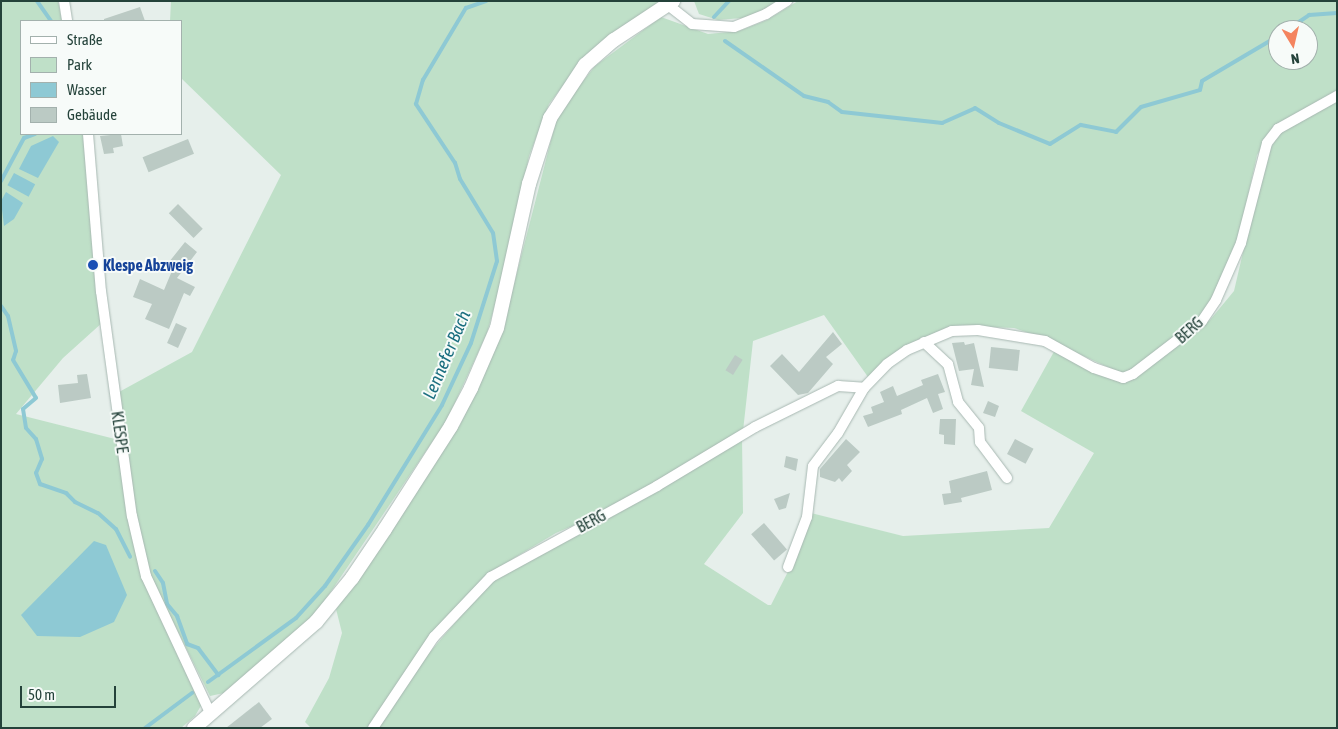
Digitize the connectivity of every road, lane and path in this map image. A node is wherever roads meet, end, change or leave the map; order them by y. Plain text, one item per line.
1 (64, 1) edge
2 (787, 1) edge
3 (670, 3) edge
4 (67, 20) edge
5 (1337, 96) edge
6 (88, 135) edge
7 (924, 342) junction
8 (864, 388) junction
9 (1007, 478) dead end
10 (788, 567) dead end
11 (211, 715) junction
12 (194, 728) edge
13 (373, 728) edge

1 - 4 street
2 - 3 street
3 - 11 main road
5 - 7 street, BERG
6 - 11 street, KLESPE
7 - 8 street, BERG
7 - 9 street
8 - 10 street, BERG
8 - 13 street, BERG
11 - 12 main road

